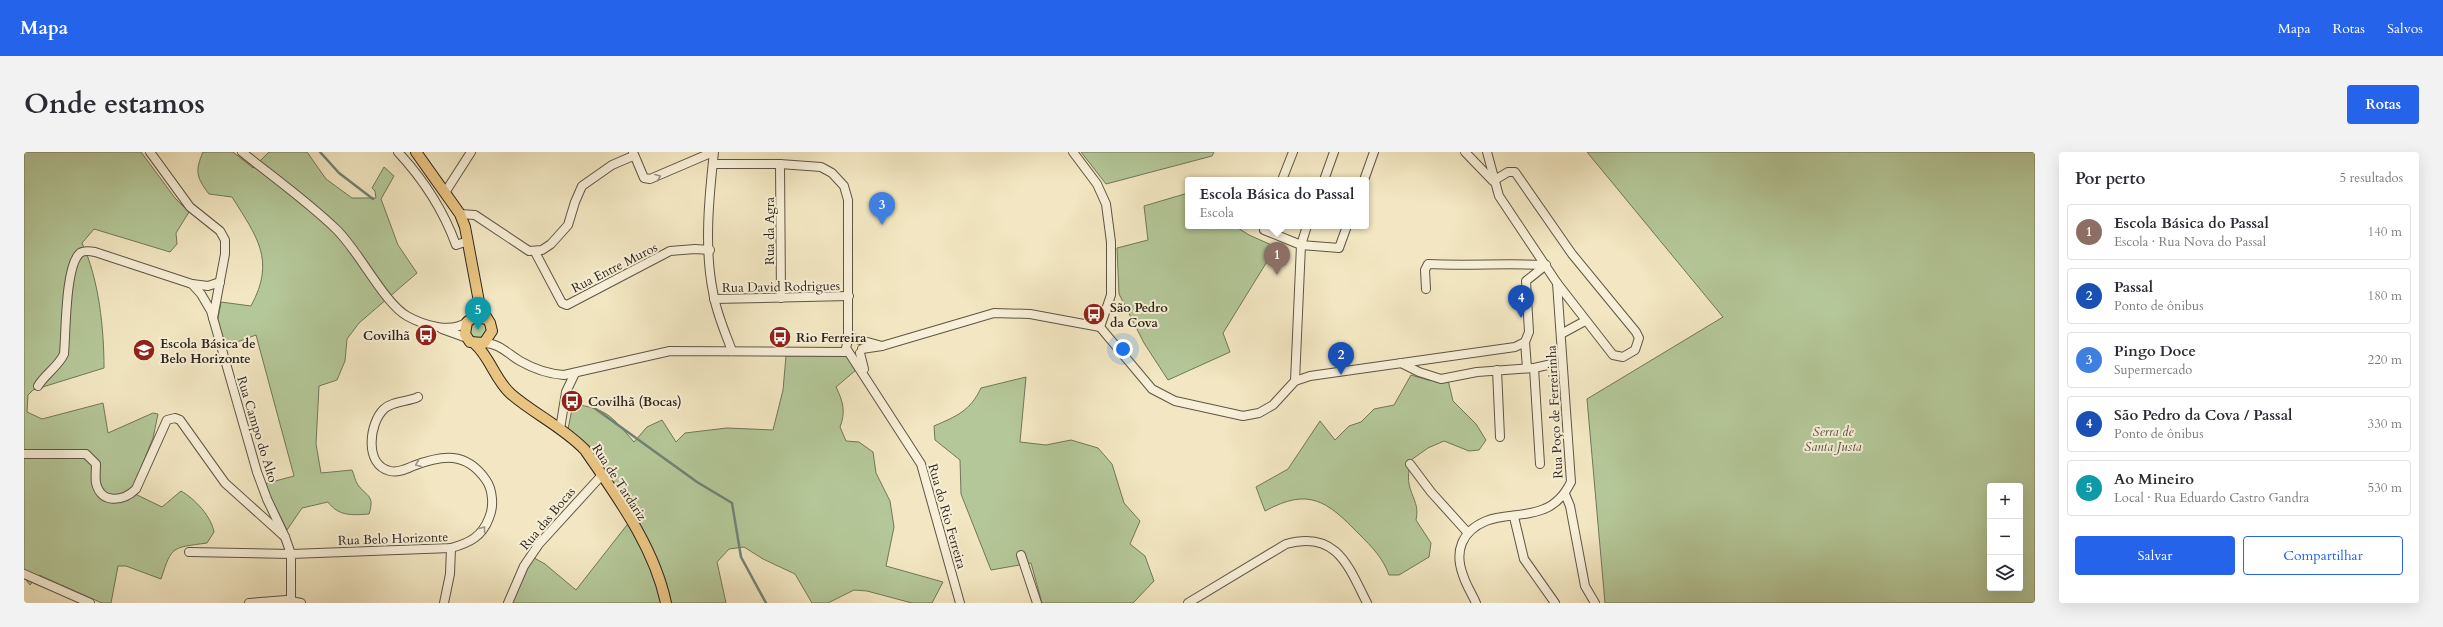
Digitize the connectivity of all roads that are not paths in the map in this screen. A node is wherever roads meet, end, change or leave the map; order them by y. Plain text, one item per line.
1 (150, 152) edge
2 (242, 152) edge
3 (398, 152) edge
4 (416, 152) edge
5 (471, 152) edge
6 (714, 152) edge
7 (1073, 152) edge
8 (1292, 152) edge
9 (1334, 152) edge
10 (1374, 152) edge
11 (1465, 152) edge
12 (1488, 152) edge
13 (633, 154) edge
14 (713, 164) junction
15 (780, 164) junction
16 (1283, 177) edge
17 (1325, 177) edge
18 (1365, 177) edge
19 (1493, 181) junction
20 (446, 191) junction
21 (460, 214) junction
22 (1264, 229) edge
23 (1306, 229) edge
24 (1346, 229) edge
25 (468, 241) junction
26 (1300, 245) junction
27 (710, 250) junction
28 (535, 252) junction
29 (1546, 265) junction
30 (220, 282) junction
31 (1557, 283) junction
32 (192, 284) junction
33 (1426, 289) dead end
34 (477, 296) junction
35 (849, 296) junction
36 (781, 298) junction
37 (714, 299) junction
38 (213, 319) junction
39 (487, 319) junction
40 (469, 320) junction
41 (1585, 321) junction
42 (438, 327) junction
43 (1100, 327) junction
44 (492, 332) junction
45 (1561, 334) junction
46 (475, 342) junction
47 (1525, 342) junction
48 (854, 346) junction
49 (500, 347) junction
50 (732, 351) junction
51 (1401, 363) junction
52 (1552, 364) dead end
53 (1531, 368) junction
54 (1497, 370) junction
55 (575, 373) junction
56 (1295, 381) junction
57 (38, 386) dead end
58 (418, 397) dead end
59 (560, 429) junction
60 (1500, 437) dead end
61 (24, 454) edge
62 (1410, 464) dead end
63 (1540, 464) dead end
64 (602, 475) junction
65 (1565, 494) junction
66 (1514, 517) junction
67 (1468, 533) junction
68 (285, 537) junction
69 (450, 548) junction
70 (189, 552) dead end
71 (290, 554) junction
72 (1021, 555) dead end
73 (24, 574) edge
74 (291, 601) junction
75 (90, 603) edge
76 (249, 603) edge
77 (301, 603) edge
78 (444, 603) edge
79 (508, 603) edge
80 (666, 603) edge
81 (960, 603) edge
82 (1037, 603) edge
83 (1188, 603) edge
84 (1367, 603) edge
85 (1476, 603) edge
86 (1555, 603) edge
87 (1595, 603) edge

1 - 30 street
2 - 42 street
3 - 25 street
4 - 20 main road
5 - 20 street
13 -> 6 street
6 - 14 street
7 - 43 street
8 - 16 street
9 - 17 street
10 - 18 street
11 - 19 street
12 - 19 street
13 - 28 street
14 - 15 street
14 - 27 street
15 - 35 street
15 - 36 street, Rua da Agra
19 - 29 street, Rua Poço de Ferreirinha
19 - 41 street
20 - 21 main road
21 - 25 main road
21 - 28 street
22 - 26 street
23 - 26 street
24 - 26 street
25 - 34 main road
26 - 56 street
27 - 28 street, Rua Entre Muros
27 - 37 street
29 - 31 street, Rua Poço de Ferreirinha
29 - 33 street
29 - 47 street
30 - 32 street
30 - 38 street
31 - 41 street
31 - 45 street, Rua Poço de Ferreirinha
32 - 38 street, Rua Campo do Alto
32 - 57 street
34 - 39 main road
34 - 40 main road
35 - 36 street, Rua David Rodrigues
35 - 48 street, Rua do Rio Ferreira
36 - 37 street, Rua David Rodrigues
37 - 50 street
38 - 68 street, Rua Campo do Alto
39 - 40 main road
39 - 44 main road
40 - 42 street
40 - 46 main road
41 - 45 street, Rua Poço de Ferreirinha
42 - 46 street
43 - 48 street
43 - 56 street
44 - 46 main road
44 - 49 street
45 - 65 street, Rua Poço de Ferreirinha
46 - 49 street
46 - 59 main road, Rua de Tardariz
47 - 51 street
47 - 53 street
48 - 50 street
48 - 81 street, Rua do Rio Ferreira
49 - 55 street
50 - 55 street
51 - 54 street
51 - 56 street
52 - 53 street
53 - 54 street
53 - 63 street
54 - 60 street
55 - 59 street
69 -> 58 street, Rua Belo Horizonte
59 - 64 main road, Rua de Tardariz
61 - 68 street
62 - 67 street
64 - 79 street, Rua das Bocas
64 - 80 main road, Rua de Tardariz
65 - 66 street
65 - 87 street, Rua Poço de Ferreirinha
66 - 67 street
66 - 86 street
67 - 85 street
68 - 71 street, Rua Campo do Alto
69 - 71 street, Rua Belo Horizonte
69 - 78 street
70 - 71 street, Rua Belo Horizonte
71 - 74 street
72 - 82 street
73 - 75 street
74 - 76 street
74 - 77 street
83 - 84 street

